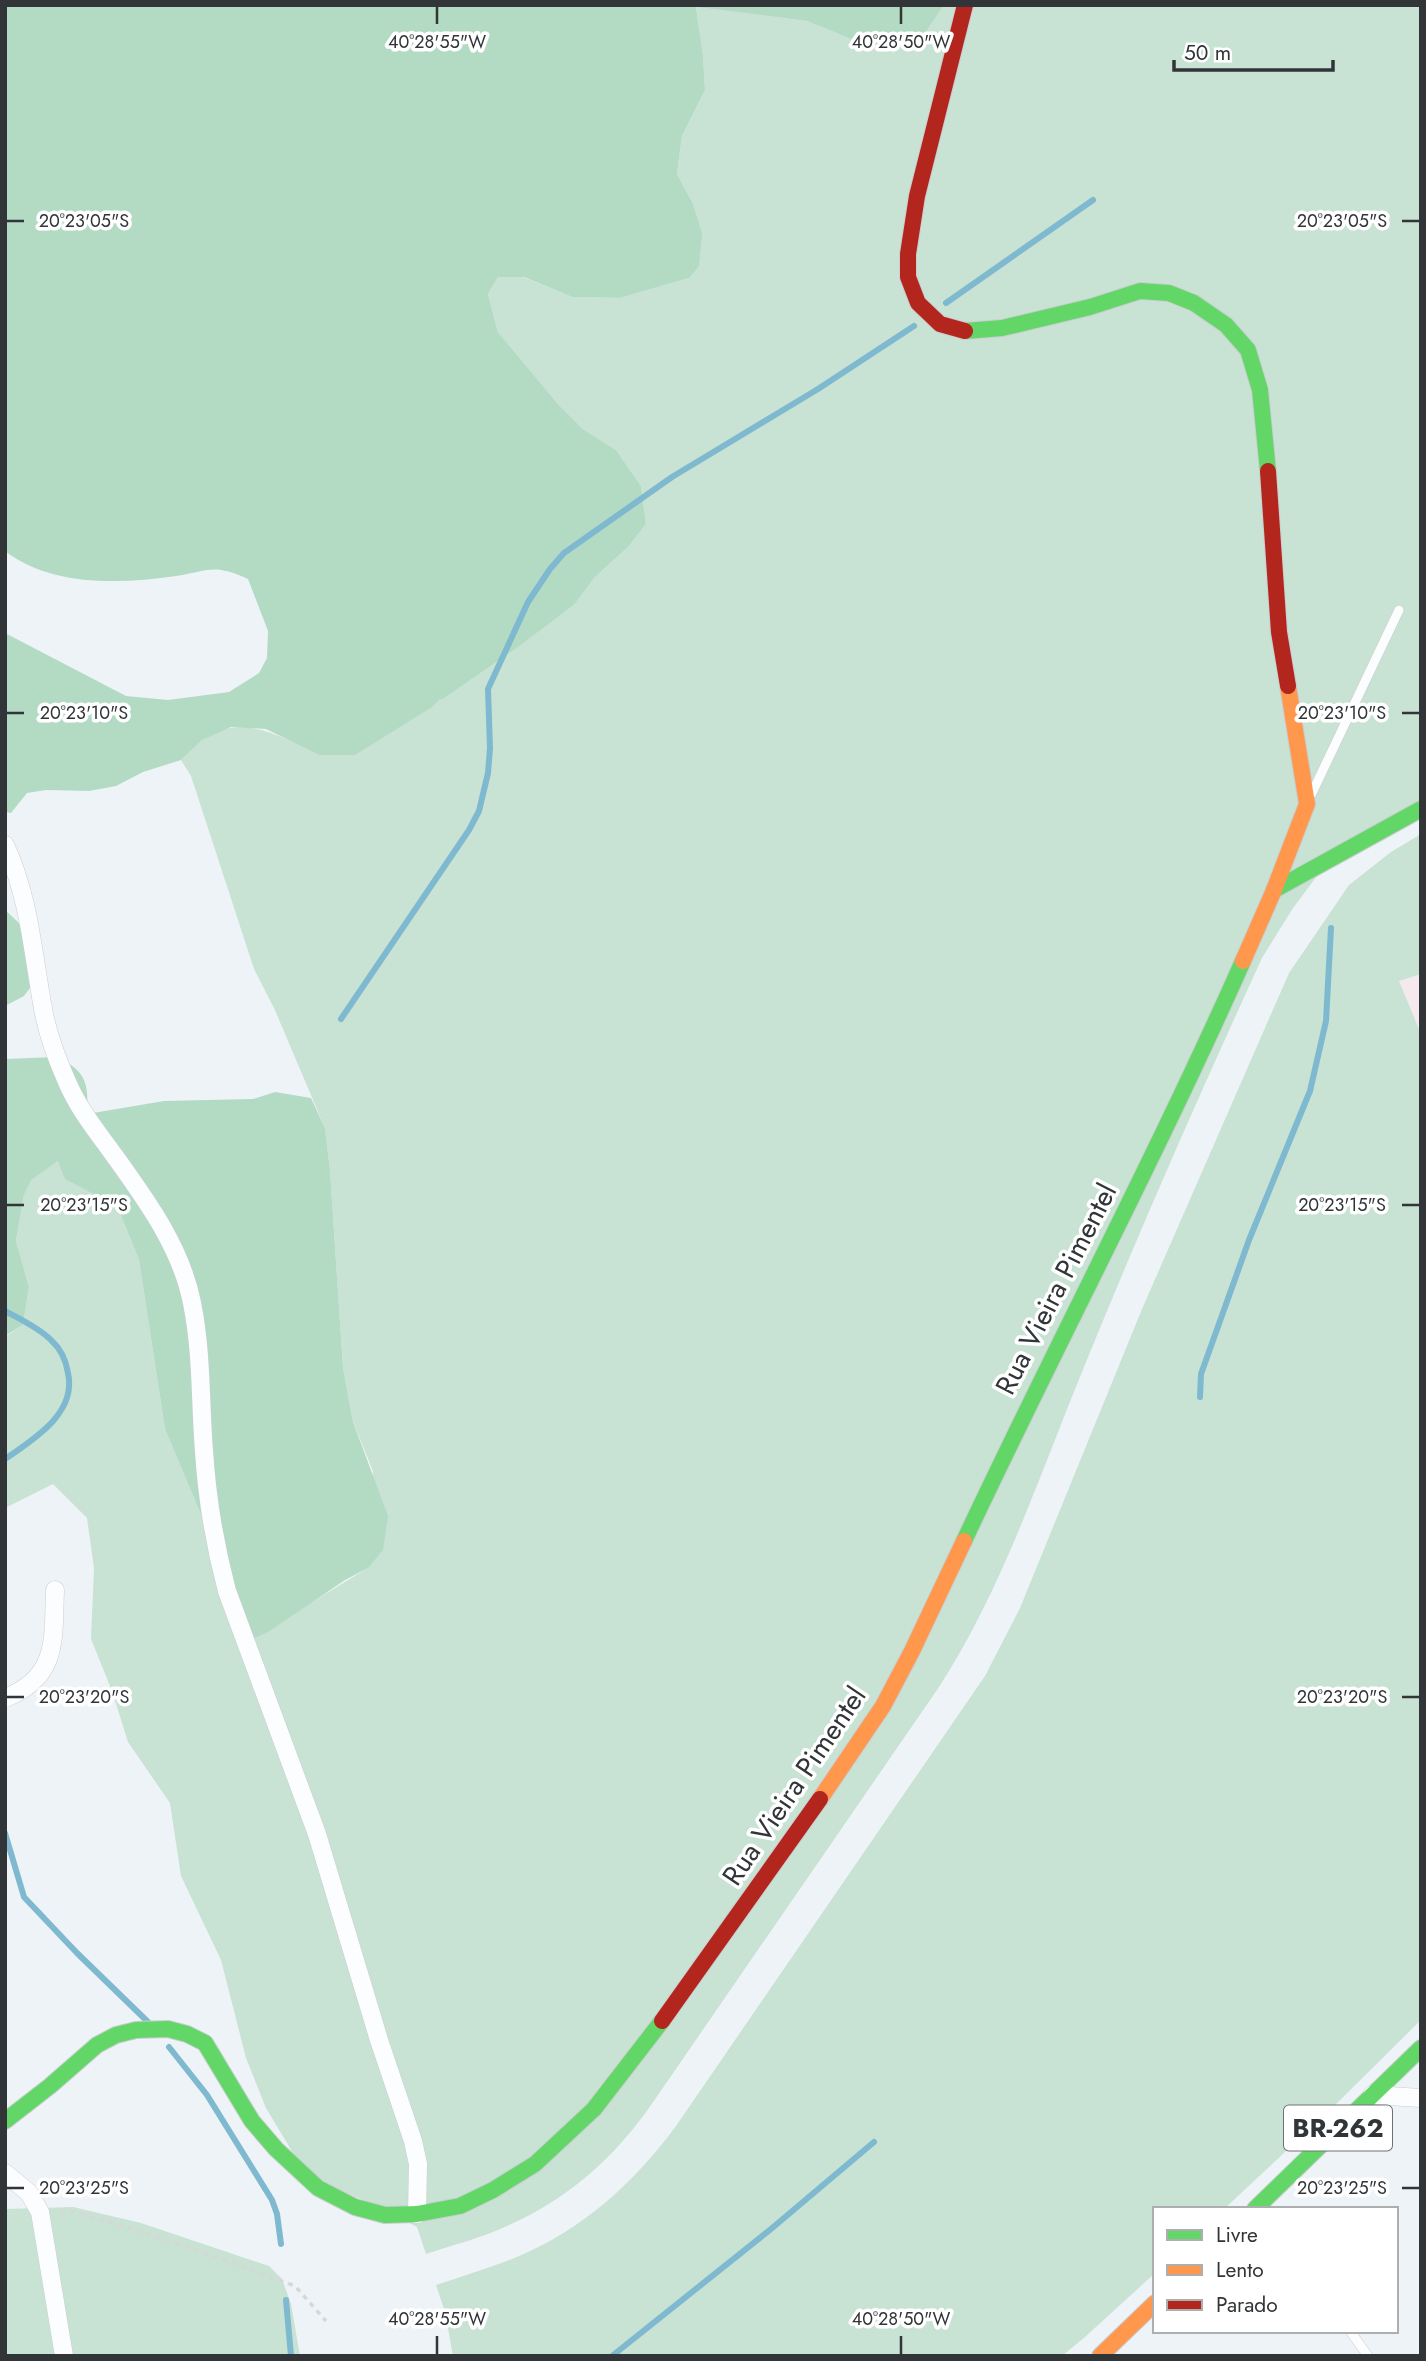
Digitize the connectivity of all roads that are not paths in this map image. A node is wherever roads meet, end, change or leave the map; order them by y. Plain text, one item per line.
1 (965, 5) edge
2 (1399, 610) dead end
3 (1307, 804) junction
4 (1421, 809) edge
5 (5, 845) edge
6 (1274, 890) junction
7 (55, 1590) dead end
8 (5, 1698) edge
9 (1421, 2048) edge
10 (1372, 2095) junction
11 (1421, 2098) edge
12 (5, 2121) edge
13 (5, 2173) edge
14 (1257, 2207) edge
15 (417, 2214) junction
16 (1153, 2305) edge
17 (1351, 2333) edge
18 (64, 2356) edge
19 (1100, 2356) edge
20 (1368, 2356) edge

1 - 3 main road
2 - 3 lane
3 - 6 main road, Rua Vieira Pimentel
4 - 6 main road
5 - 15 street
6 - 15 main road, Rua Vieira Pimentel
7 - 8 street
9 - 10 main road, BR-262
10 - 11 street
10 - 14 main road, BR-262
12 - 15 main road, Rua Vieira Pimentel
13 - 18 street
16 - 19 main road
17 - 20 lane

